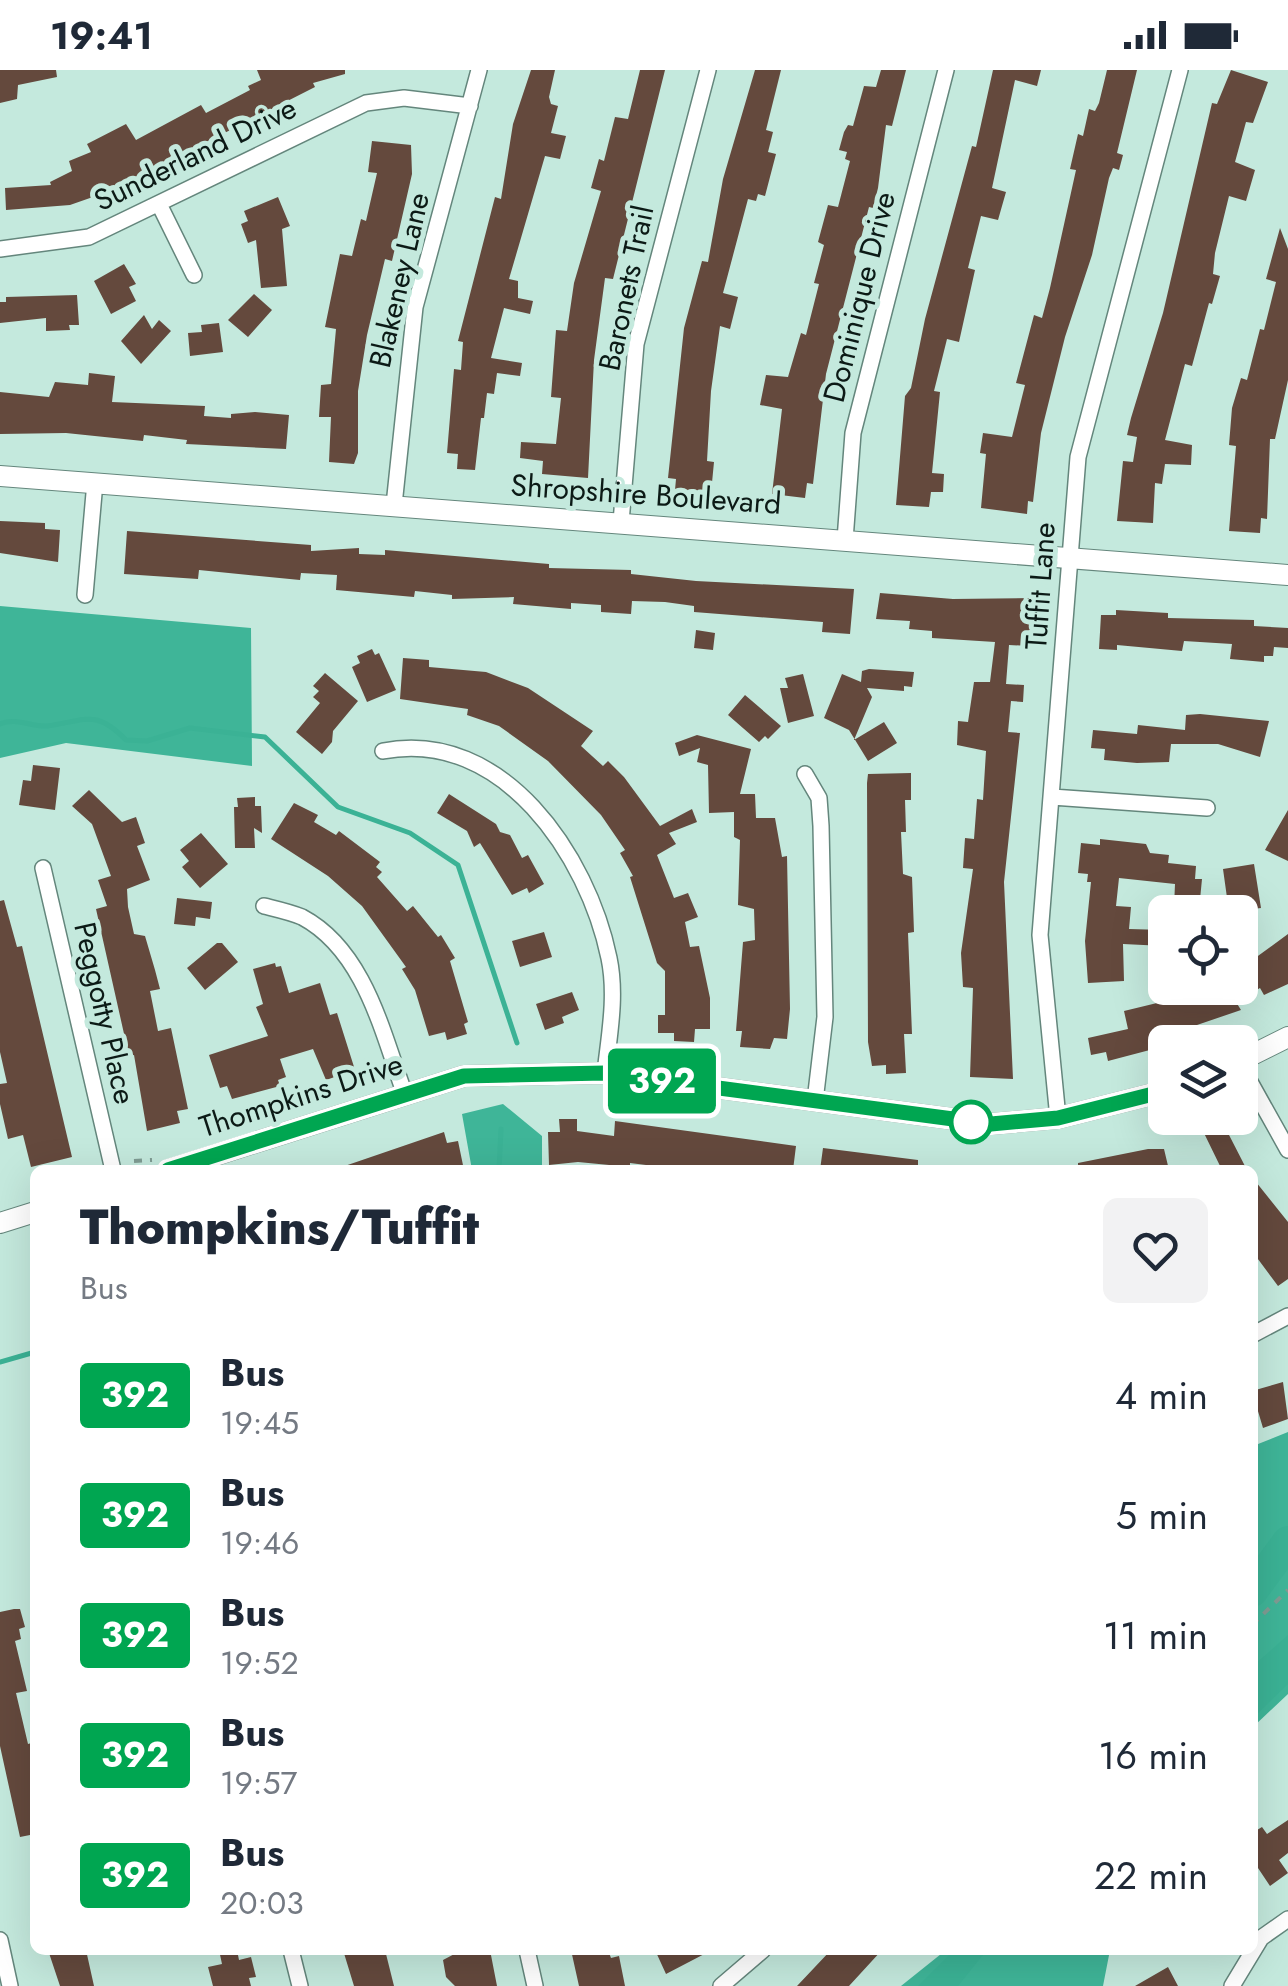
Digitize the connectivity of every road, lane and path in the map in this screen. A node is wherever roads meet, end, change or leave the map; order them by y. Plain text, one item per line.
1 (479, 70) edge
2 (708, 70) edge
3 (946, 70) edge
4 (1180, 70) edge
5 (470, 106) junction
6 (159, 204) junction
7 (0, 249) edge
8 (194, 275) dead end
9 (0, 476) edge
10 (95, 482) junction
11 (394, 505) junction
12 (621, 522) junction
13 (845, 540) junction
14 (1068, 561) junction
15 (1288, 576) edge
16 (85, 595) dead end
17 (384, 751) dead end
18 (805, 774) dead end
19 (1052, 797) junction
20 (1207, 808) dead end
21 (43, 868) dead end
22 (264, 906) dead end
23 (1288, 1037) edge
24 (1258, 1053) edge
25 (605, 1073) junction
26 (404, 1092) junction
27 (1148, 1095) edge
28 (1258, 1095) edge
29 (815, 1101) junction
30 (1058, 1118) junction
31 (1288, 1150) edge
32 (113, 1165) edge
33 (183, 1165) edge
34 (30, 1214) edge
35 (0, 1223) edge
36 (1288, 1316) edge
37 (1258, 1332) edge
38 (1288, 1590) edge
39 (1258, 1619) edge
40 (1288, 1919) edge
41 (0, 1940) edge
42 (1258, 1943) edge
43 (292, 1955) edge
44 (528, 1955) edge
45 (757, 1955) edge
46 (1251, 1955) edge
47 (10, 1986) edge
48 (300, 1986) edge
49 (536, 1986) edge
50 (721, 1986) edge
51 (1232, 1986) edge

1 - 5 street, Blakeney Lane
2 - 12 street, Baronets Trail
3 - 13 street, Dominique Drive
4 - 14 street, Tuffit Lane
5 - 6 street, Sunderland Drive
5 - 11 street, Blakeney Lane
6 - 7 street, Sunderland Drive
6 - 8 street
9 - 10 street, Shropshire Boulevard
10 - 11 street, Shropshire Boulevard
10 - 16 street
11 - 12 street, Shropshire Boulevard
12 - 13 street, Shropshire Boulevard
13 - 14 street, Shropshire Boulevard
14 - 15 street, Shropshire Boulevard
14 - 19 street, Tuffit Lane
17 - 25 street
18 - 29 street
19 - 20 street
19 - 30 street, Tuffit Lane
21 - 32 street, Peggotty Place
22 - 26 street
23 - 24 street
25 - 26 street, Thompkins Drive
25 - 29 street, Thompkins Drive
26 - 33 street, Thompkins Drive
27 - 30 street, Thompkins Drive
28 - 31 street
29 - 30 street, Thompkins Drive
34 - 35 street
36 - 37 street
38 - 39 path
40 - 42 street
41 - 47 street
43 - 48 street
44 - 49 street
45 - 50 street
46 - 51 street

